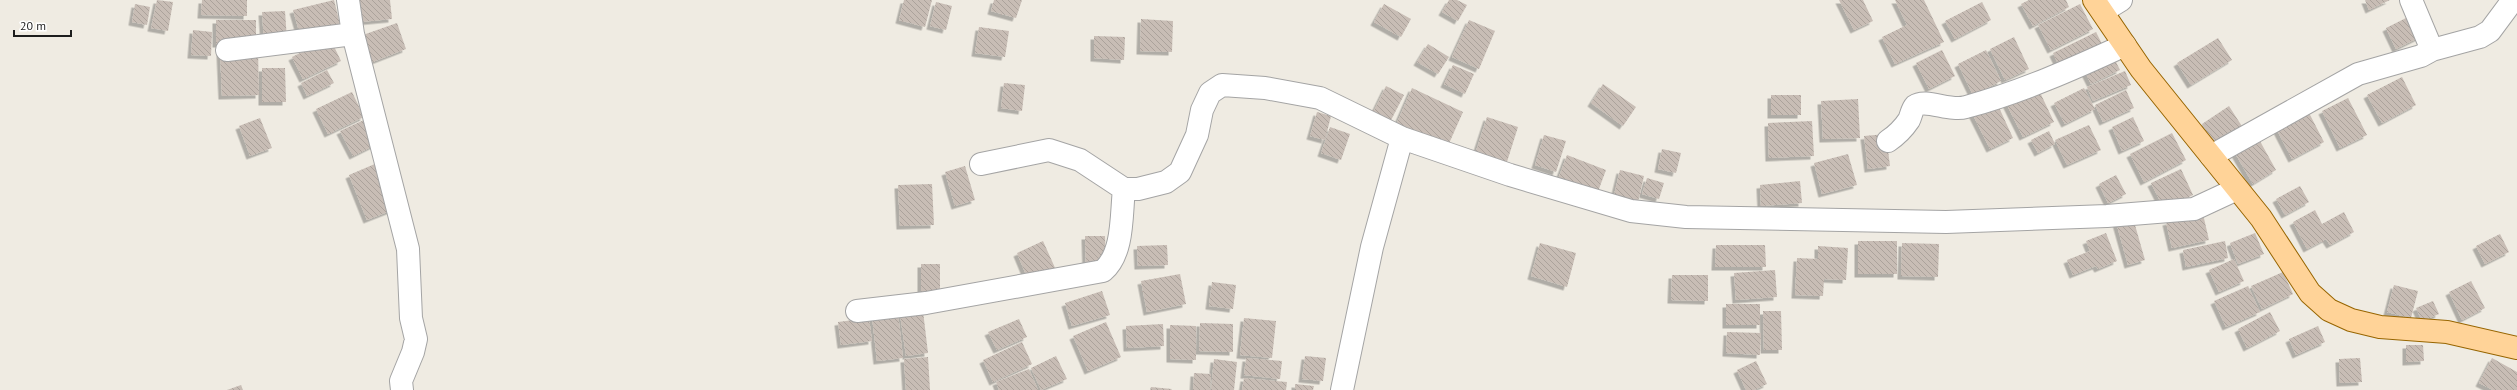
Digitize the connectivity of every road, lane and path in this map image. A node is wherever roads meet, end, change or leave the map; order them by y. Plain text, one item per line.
1 (348, 0) edge
2 (2121, 0) edge
3 (2411, 0) edge
4 (2513, 0) edge
5 (2098, 6) edge
6 (353, 34) junction
7 (2125, 45) junction
8 (227, 50) dead end
9 (2432, 50) junction
10 (1402, 138) junction
11 (1888, 141) dead end
12 (2211, 156) junction
13 (981, 164) dead end
14 (1124, 189) junction
15 (2238, 189) junction
16 (857, 311) dead end
17 (2517, 348) edge
18 (402, 390) edge
19 (1342, 390) edge

1 - 6 street
2 - 5 street
3 - 9 street
4 - 9 street
5 - 7 main road
6 - 8 street
6 - 18 street
7 - 11 street
7 - 12 main road
9 - 12 street
10 - 14 street
10 - 15 street
10 - 19 street
12 - 15 main road
13 - 14 street
14 - 16 street
15 - 17 main road

